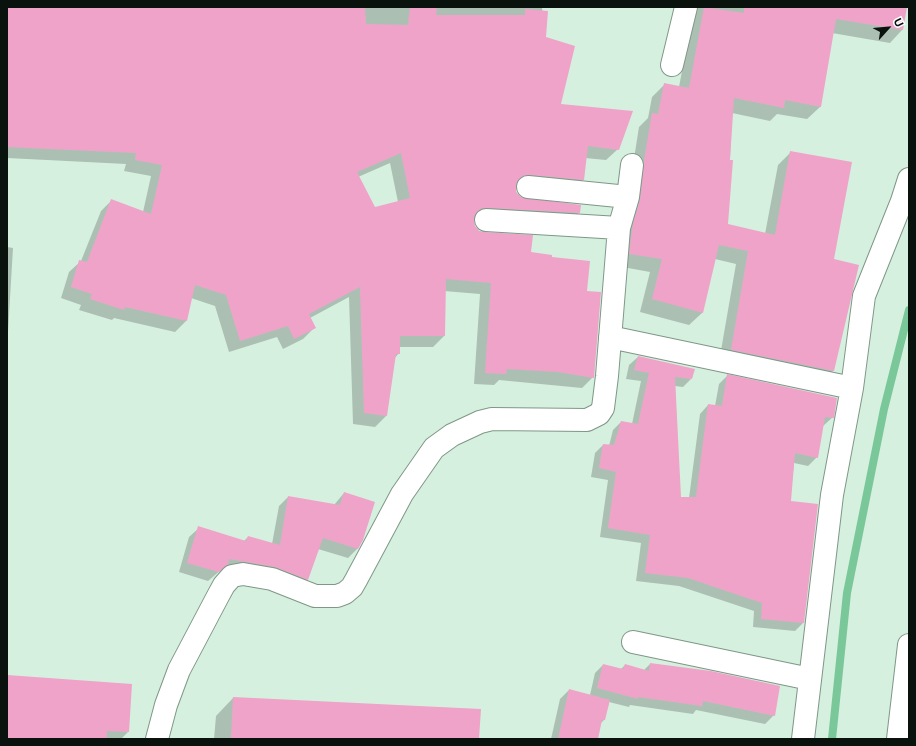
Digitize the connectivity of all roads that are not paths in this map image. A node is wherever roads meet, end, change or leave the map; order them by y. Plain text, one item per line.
1 (686, 7) edge
2 (672, 65) dead end
3 (632, 165) dead end
4 (909, 179) edge
5 (528, 187) dead end
6 (628, 197) junction
7 (486, 220) dead end
8 (619, 228) junction
9 (610, 337) junction
10 (852, 388) junction
11 (633, 642) dead end
12 (909, 645) edge
13 (810, 679) junction
14 (157, 739) edge
15 (803, 739) edge
16 (898, 739) edge

1 - 2 main road
3 - 6 main road
4 - 10 main road
5 - 6 main road
6 - 8 main road
7 - 8 main road
8 - 9 main road
9 - 10 main road
9 - 14 main road
10 - 13 main road
11 - 13 main road
12 - 16 main road
13 - 15 main road

